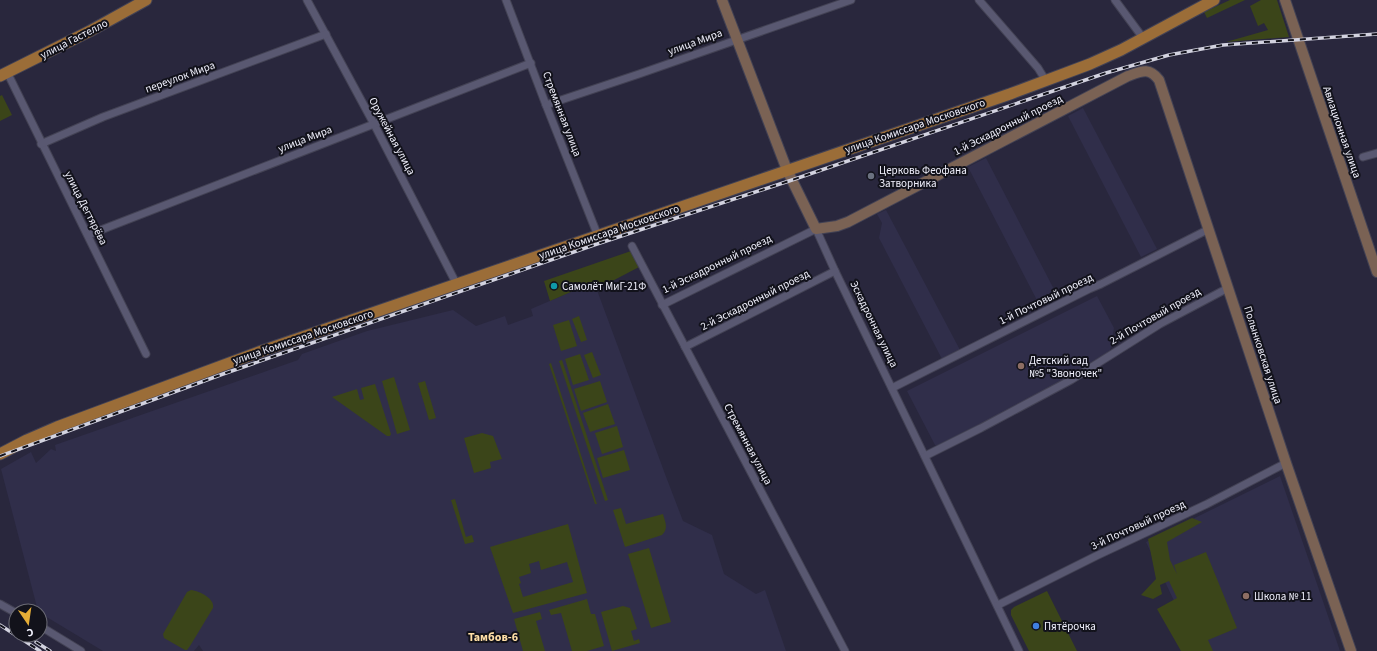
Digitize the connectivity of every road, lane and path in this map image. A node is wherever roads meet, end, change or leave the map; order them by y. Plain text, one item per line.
1 (146, 0) edge
2 (307, 0) edge
3 (506, 0) edge
4 (722, 0) edge
5 (851, 0) edge
6 (979, 0) edge
7 (1115, 0) edge
8 (1214, 0) edge
9 (1285, 0) edge
10 (326, 34) junction
11 (1143, 38) junction
12 (736, 40) junction
13 (531, 63) junction
14 (1149, 71) joint
15 (4, 74) edge
16 (1046, 81) junction
17 (546, 105) junction
18 (374, 124) junction
19 (41, 144) junction
20 (1377, 153) edge
21 (1363, 157) dead end
22 (787, 170) junction
23 (816, 229) junction
24 (1209, 229) junction
25 (88, 236) junction
26 (598, 236) junction
27 (632, 246) dead end
28 (835, 271) junction
29 (1377, 272) edge
30 (456, 283) junction
31 (1228, 288) junction
32 (662, 305) junction
33 (685, 347) junction
34 (146, 354) dead end
35 (892, 388) junction
36 (0, 454) edge
37 (925, 456) junction
38 (1286, 463) junction
39 (998, 605) junction
40 (48, 631) edge
41 (80, 651) edge
42 (845, 651) edge
43 (1019, 651) edge
44 (1351, 651) edge

1 - 15 main road, улица Гастелло
2 - 10 street, Оружейная улица
3 - 13 street, Стремянная улица
4 - 12 street, Эскадронная улица
5 - 12 street, улица Мира
6 - 16 street
7 - 11 street
8 - 11 main road, улица Комиссара Московского
9 - 29 street, Авиационная улица
10 - 18 street, Оружейная улица
10 - 19 street, переулок Мира
11 - 16 main road, улица Комиссара Московского
12 - 17 street, улица Мира
12 - 22 street, Эскадронная улица
13 - 17 street, Стремянная улица
13 - 18 street, улица Мира
14 - 23 street, 1-й Эскадронный проезд
14 - 24 street, Полынковская улица
15 - 19 street, улица Дегтярёва
16 - 22 main road, улица Комиссара Московского
17 - 26 street, Стремянная улица
18 - 25 street, улица Мира
18 - 30 street, Оружейная улица
19 - 25 street, улица Дегтярёва
20 - 21 street
22 - 23 street, Эскадронная улица
22 - 26 main road, улица Комиссара Московского
23 - 28 street, Эскадронная улица
23 - 32 street, 1-й Эскадронный проезд
24 - 31 street, Полынковская улица
24 - 35 street, 1-й Почтовый проезд
25 - 34 street, улица Дегтярёва
26 - 30 main road, улица Комиссара Московского
27 - 32 street, Стремянная улица
28 - 33 street, 2-й Эскадронный проезд
28 - 35 street, Эскадронная улица
30 - 36 main road, улица Комиссара Московского
31 - 37 street, 2-й Почтовый проезд
31 - 38 street, Полынковская улица
32 - 33 street, Стремянная улица
33 - 42 street, Стремянная улица
35 - 37 street, Эскадронная улица
37 - 39 street, Эскадронная улица
38 - 39 street, 3-й Почтовый проезд
38 - 44 street, Полынковская улица
39 - 43 street, Эскадронная улица
40 - 41 street

